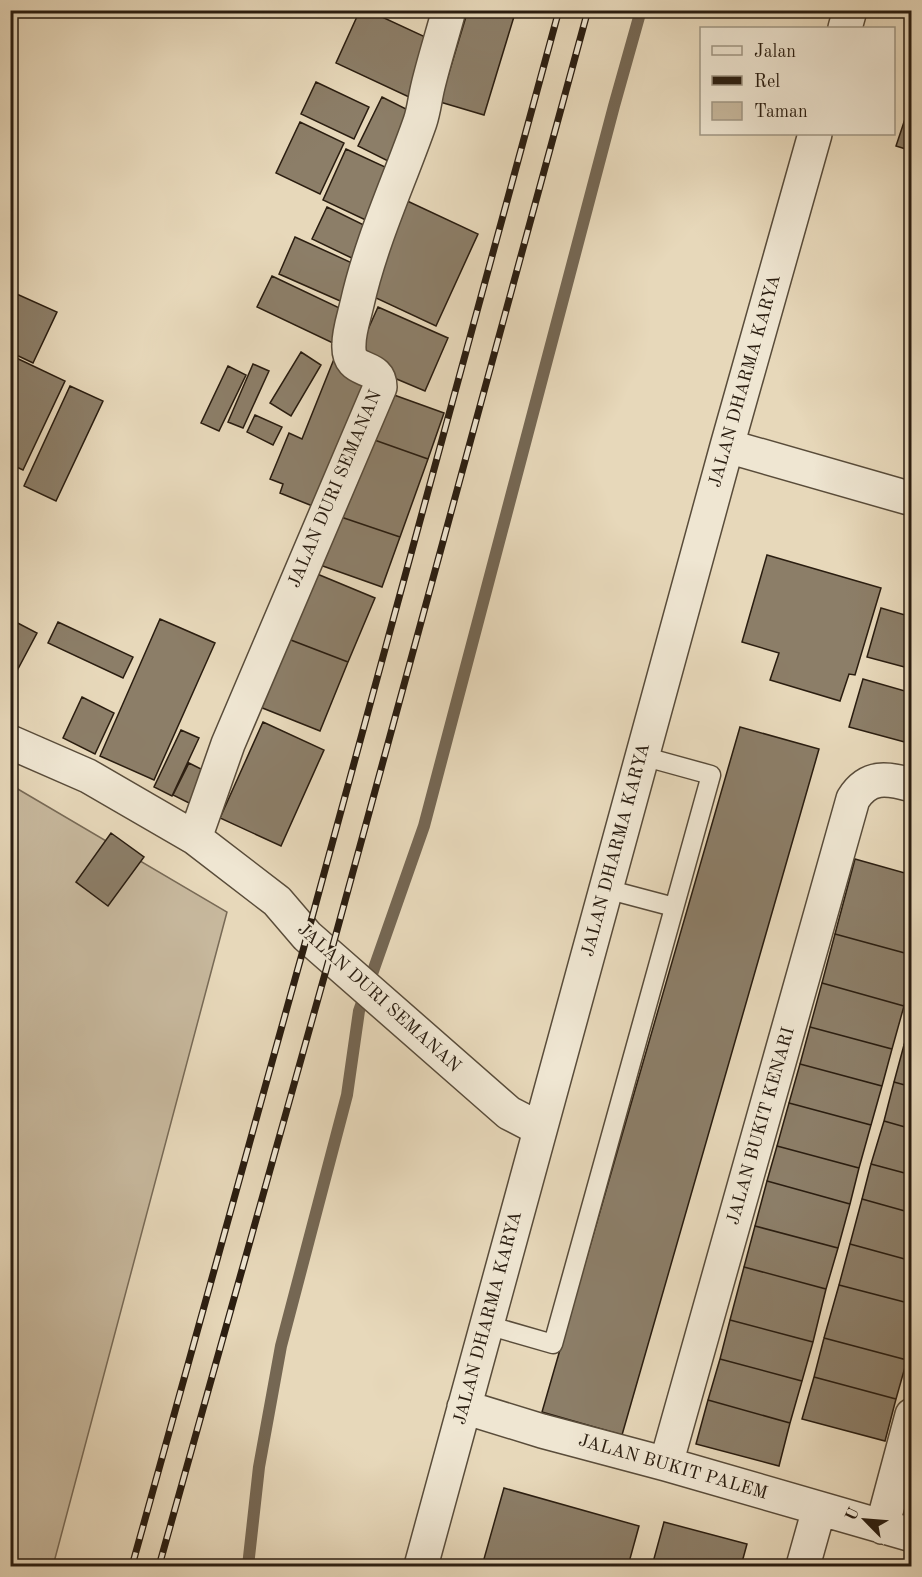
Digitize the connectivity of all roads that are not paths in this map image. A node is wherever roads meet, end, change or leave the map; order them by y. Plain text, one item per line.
1 (449, 10) edge
2 (850, 10) edge
3 (845, 27) edge
4 (815, 135) edge
5 (727, 446) junction
6 (912, 499) edge
7 (10, 742) edge
8 (642, 756) junction
9 (912, 785) edge
10 (195, 838) junction
11 (606, 889) junction
12 (674, 907) junction
13 (540, 1129) junction
14 (487, 1325) junction
15 (464, 1407) junction
16 (912, 1415) edge
17 (666, 1464) junction
18 (819, 1509) junction
19 (897, 1531) edge
20 (421, 1566) edge
21 (803, 1566) edge

1 - 10 street, JALAN DURI SEMANAN
2 - 3 street
4 - 5 street, JALAN DHARMA KARYA
5 - 6 street
5 - 8 street, JALAN DHARMA KARYA
7 - 10 street, JALAN DURI SEMANAN
8 - 11 street, JALAN DHARMA KARYA
8 - 12 lane
9 - 17 street, JALAN BUKIT KENARI
10 - 13 street, JALAN DURI SEMANAN
11 - 12 lane
11 - 13 street, JALAN DHARMA KARYA
12 - 14 lane
13 - 14 street, JALAN DHARMA KARYA
14 - 15 street, JALAN DHARMA KARYA
15 - 17 street, JALAN BUKIT PALEM
15 - 20 street, JALAN DHARMA KARYA
16 - 19 street, JALAN BUKIT PALEM
17 - 18 street, JALAN BUKIT PALEM
18 - 19 street, JALAN BUKIT PALEM
18 - 21 street

